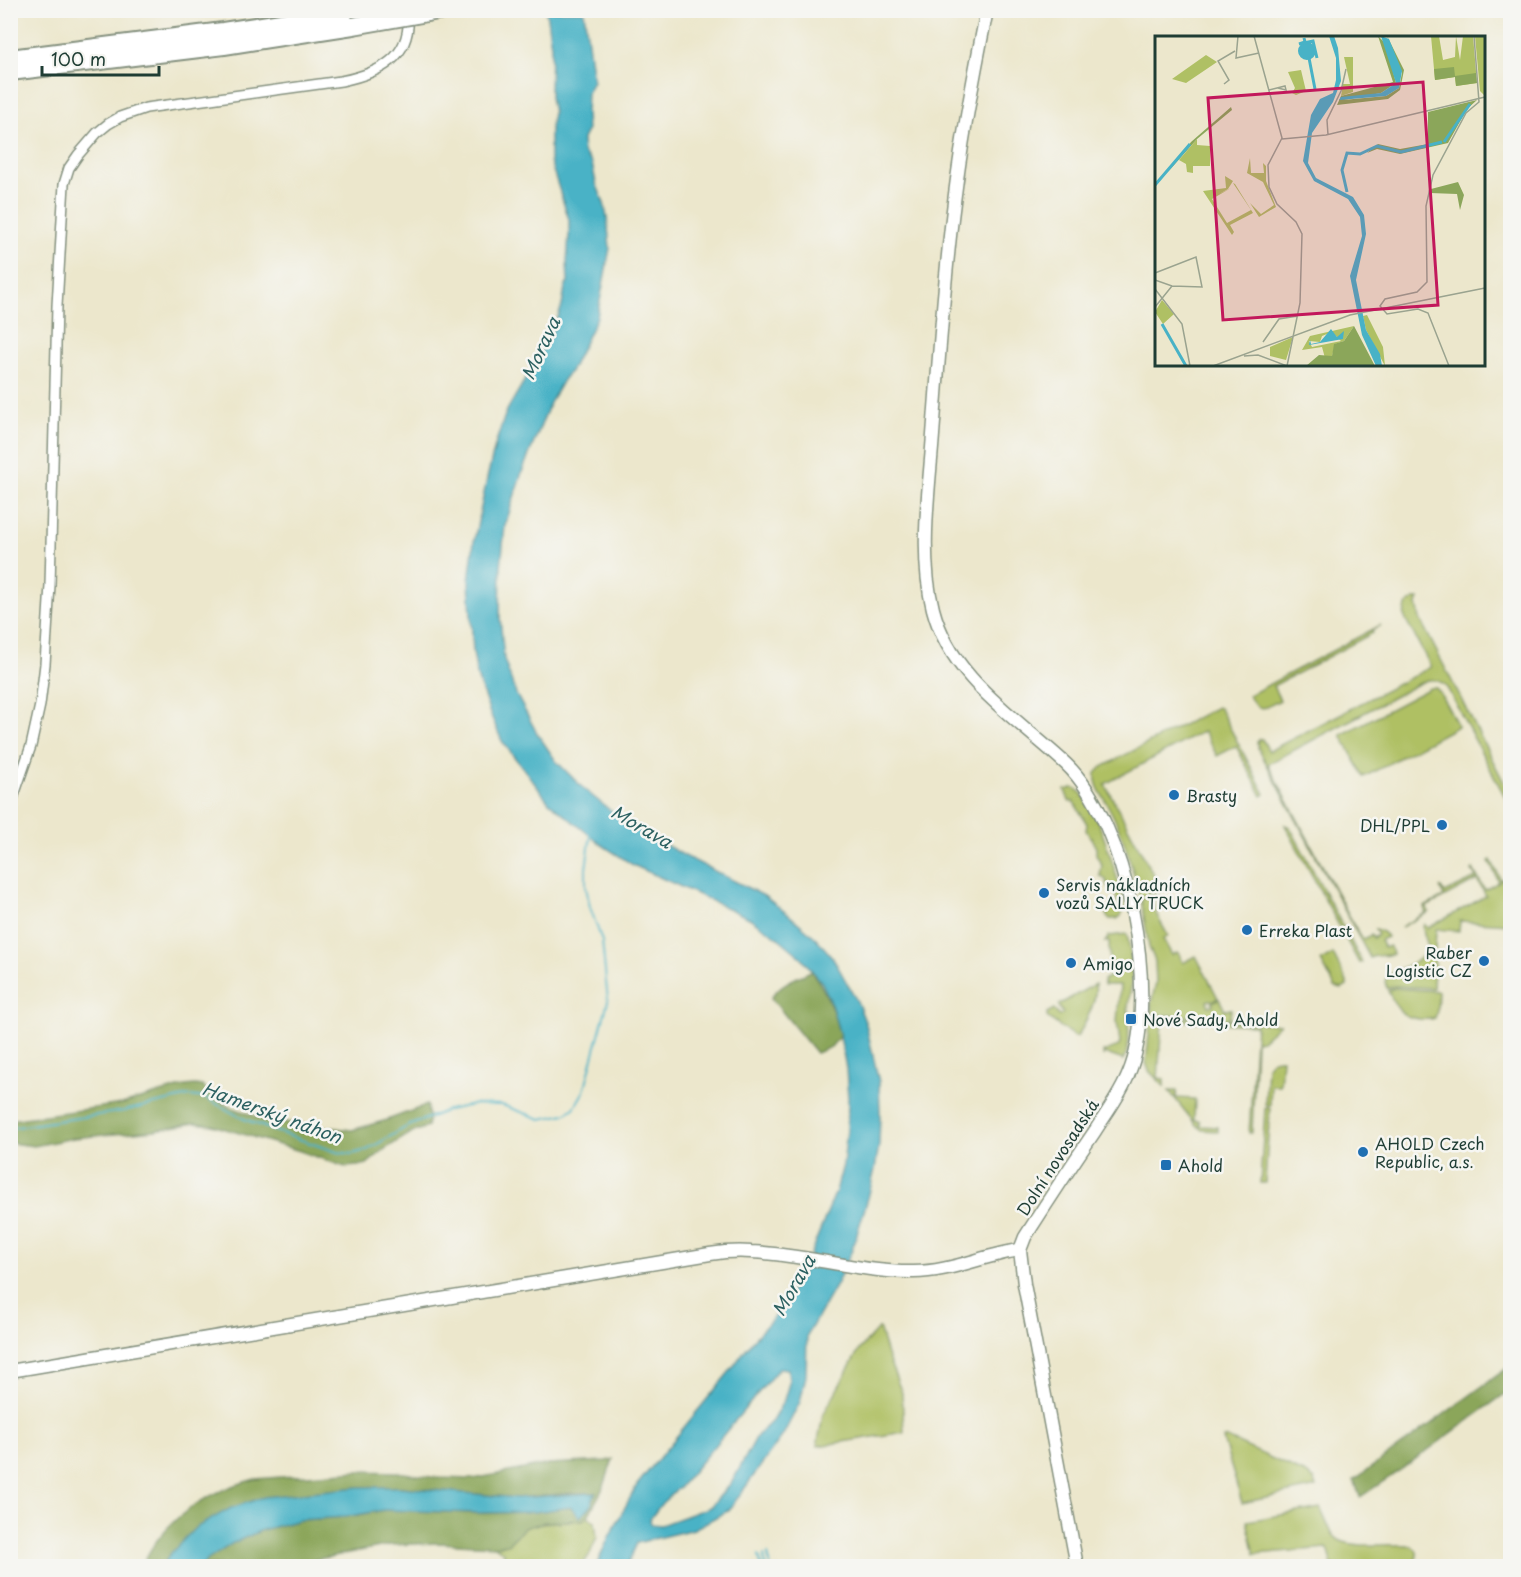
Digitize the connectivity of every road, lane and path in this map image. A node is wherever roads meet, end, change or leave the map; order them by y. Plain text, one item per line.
1 (408, 10) edge
2 (444, 10) edge
3 (987, 10) edge
4 (353, 16) edge
5 (10, 58) edge
6 (10, 72) edge
7 (10, 807) edge
8 (1020, 1250) junction
9 (10, 1371) edge
10 (1077, 1566) edge

1 - 7 street
2 - 4 highway, bridge
3 - 8 main road, Dolní novosadská
4 - 5 highway
4 - 6 highway
8 - 9 main road
8 - 10 main road

